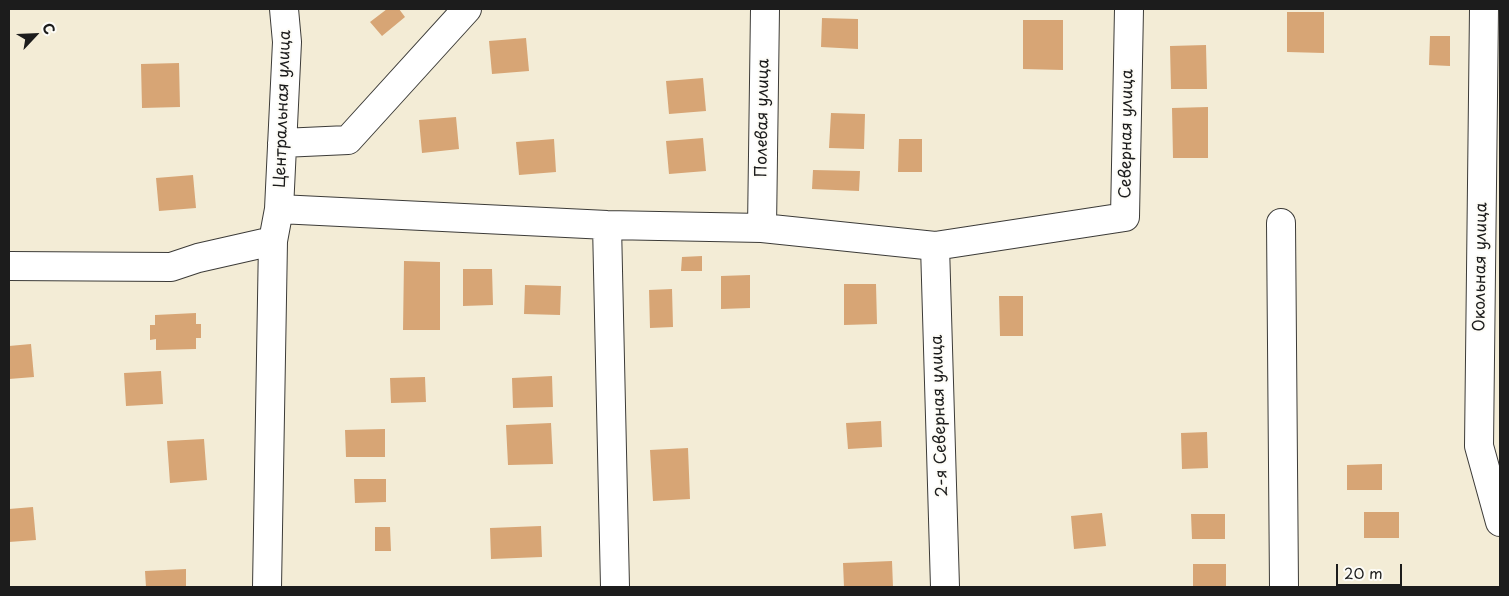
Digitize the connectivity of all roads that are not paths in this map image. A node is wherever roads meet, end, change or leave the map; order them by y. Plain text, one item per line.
1 (284, 9) edge
2 (467, 9) edge
3 (765, 9) edge
4 (1129, 9) edge
5 (1484, 9) edge
6 (282, 143) junction
7 (279, 210) junction
8 (1281, 223) dead end
9 (607, 225) junction
10 (762, 228) junction
11 (273, 241) junction
12 (935, 246) junction
13 (9, 266) edge
14 (1500, 522) edge
15 (266, 587) edge
16 (615, 587) edge
17 (945, 587) edge
18 (1284, 587) edge

1 - 6 street, Центральная улица
2 - 6 street
3 - 10 street, Полевая улица
4 - 12 street, Северная улица
5 - 14 street, Окольная улица
6 - 7 street, Центральная улица
7 - 9 street
7 - 11 street, Центральная улица
8 - 18 street
9 - 10 street
9 - 16 street
10 - 12 street
11 - 13 street
11 - 15 street, Центральная улица
12 - 17 street, 2-я Северная улица

